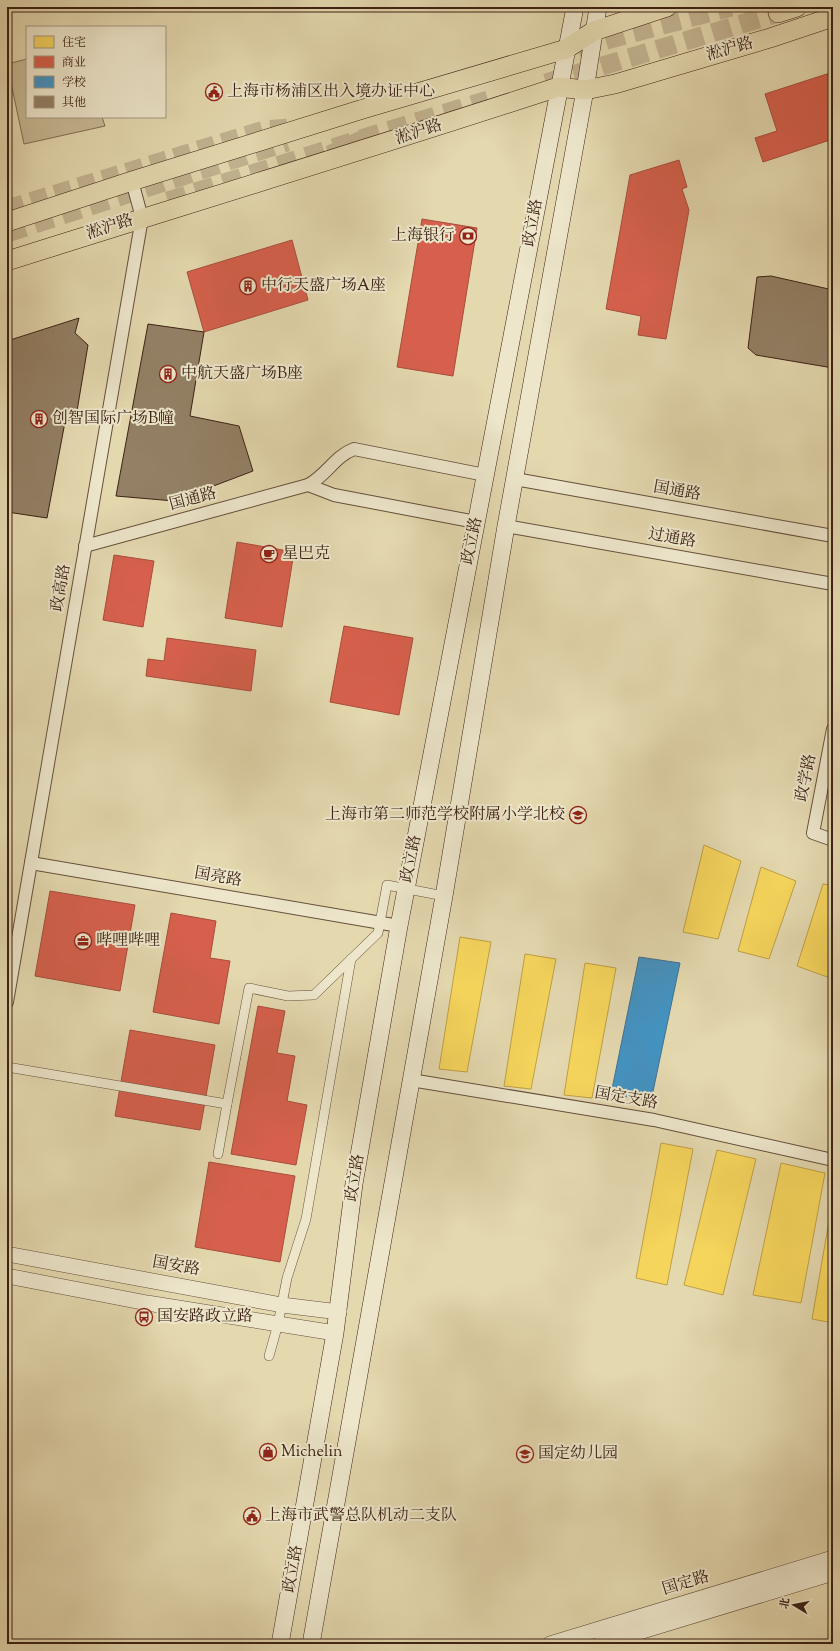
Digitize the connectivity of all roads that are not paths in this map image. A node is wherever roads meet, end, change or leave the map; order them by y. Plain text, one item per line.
1 (574, 7) edge
2 (598, 7) edge
3 (667, 7) edge
4 (797, 7) edge
5 (778, 13) tunnel mouth
6 (833, 17) edge
7 (594, 31) junction
8 (566, 49) junction
9 (558, 87) junction
10 (585, 90) junction
11 (132, 181) junction
12 (142, 218) junction
13 (7, 222) edge
14 (7, 261) edge
15 (485, 475) junction
16 (515, 479) junction
17 (308, 485) junction
18 (476, 522) junction
19 (506, 526) junction
20 (833, 536) edge
21 (85, 546) junction
22 (833, 584) edge
23 (833, 729) edge
24 (833, 840) edge
25 (31, 863) junction
26 (406, 890) junction
27 (444, 896) junction
28 (380, 922) junction
29 (400, 926) junction
30 (351, 959) junction
31 (7, 1002) edge
32 (7, 1067) edge
33 (411, 1080) junction
34 (227, 1104) junction
35 (218, 1154) dead end
36 (833, 1160) edge
37 (7, 1254) edge
38 (7, 1276) edge
39 (282, 1305) junction
40 (339, 1312) junction
41 (278, 1324) junction
42 (336, 1333) junction
43 (269, 1356) dead end
44 (833, 1558) edge
45 (833, 1573) edge
46 (280, 1644) edge
47 (311, 1644) edge
48 (550, 1644) edge
49 (600, 1644) edge

1 - 8 main road, 政立路
2 - 7 main road, 政立路
3 - 7 main road
4 - 5 main road
6 - 10 main road, 淞沪路
7 - 8 main road
7 - 10 main road, 政立路
8 - 9 main road, 政立路
8 - 11 main road
9 - 10 main road, 淞沪路
9 - 12 main road, 淞沪路
9 - 15 main road, 政立路
10 - 16 main road, 政立路
11 - 12 street, 政高路
11 - 13 main road
12 - 14 main road, 淞沪路
12 - 21 street, 政高路
15 - 17 street, 国通路
15 - 18 main road, 政立路
16 - 19 main road, 政立路
16 - 20 street, 国通路
17 - 18 street
17 - 21 street, 国通路
18 - 26 main road, 政立路
19 - 22 street, 过通路
19 - 27 main road, 政立路
21 - 25 street, 政高路
23 - 24 street, 政学路
25 - 28 street, 国亮路
25 - 31 street, 政高路
26 - 27 street
26 - 28 street
26 - 29 main road, 政立路
27 - 33 main road, 政立路
28 - 29 street, 国亮路
28 - 30 street
29 - 40 main road, 政立路
30 - 34 street
30 - 39 street
32 - 34 street
33 - 36 street, 国定支路
33 - 47 main road, 政立路
34 - 35 street
37 - 39 street, 国安路
38 - 41 street
39 - 40 street, 国安路
39 - 41 street
40 - 42 main road, 政立路
41 - 42 street
41 - 43 street
42 - 46 main road, 政立路
44 - 48 street, 国定路
45 - 49 street, 国定路

